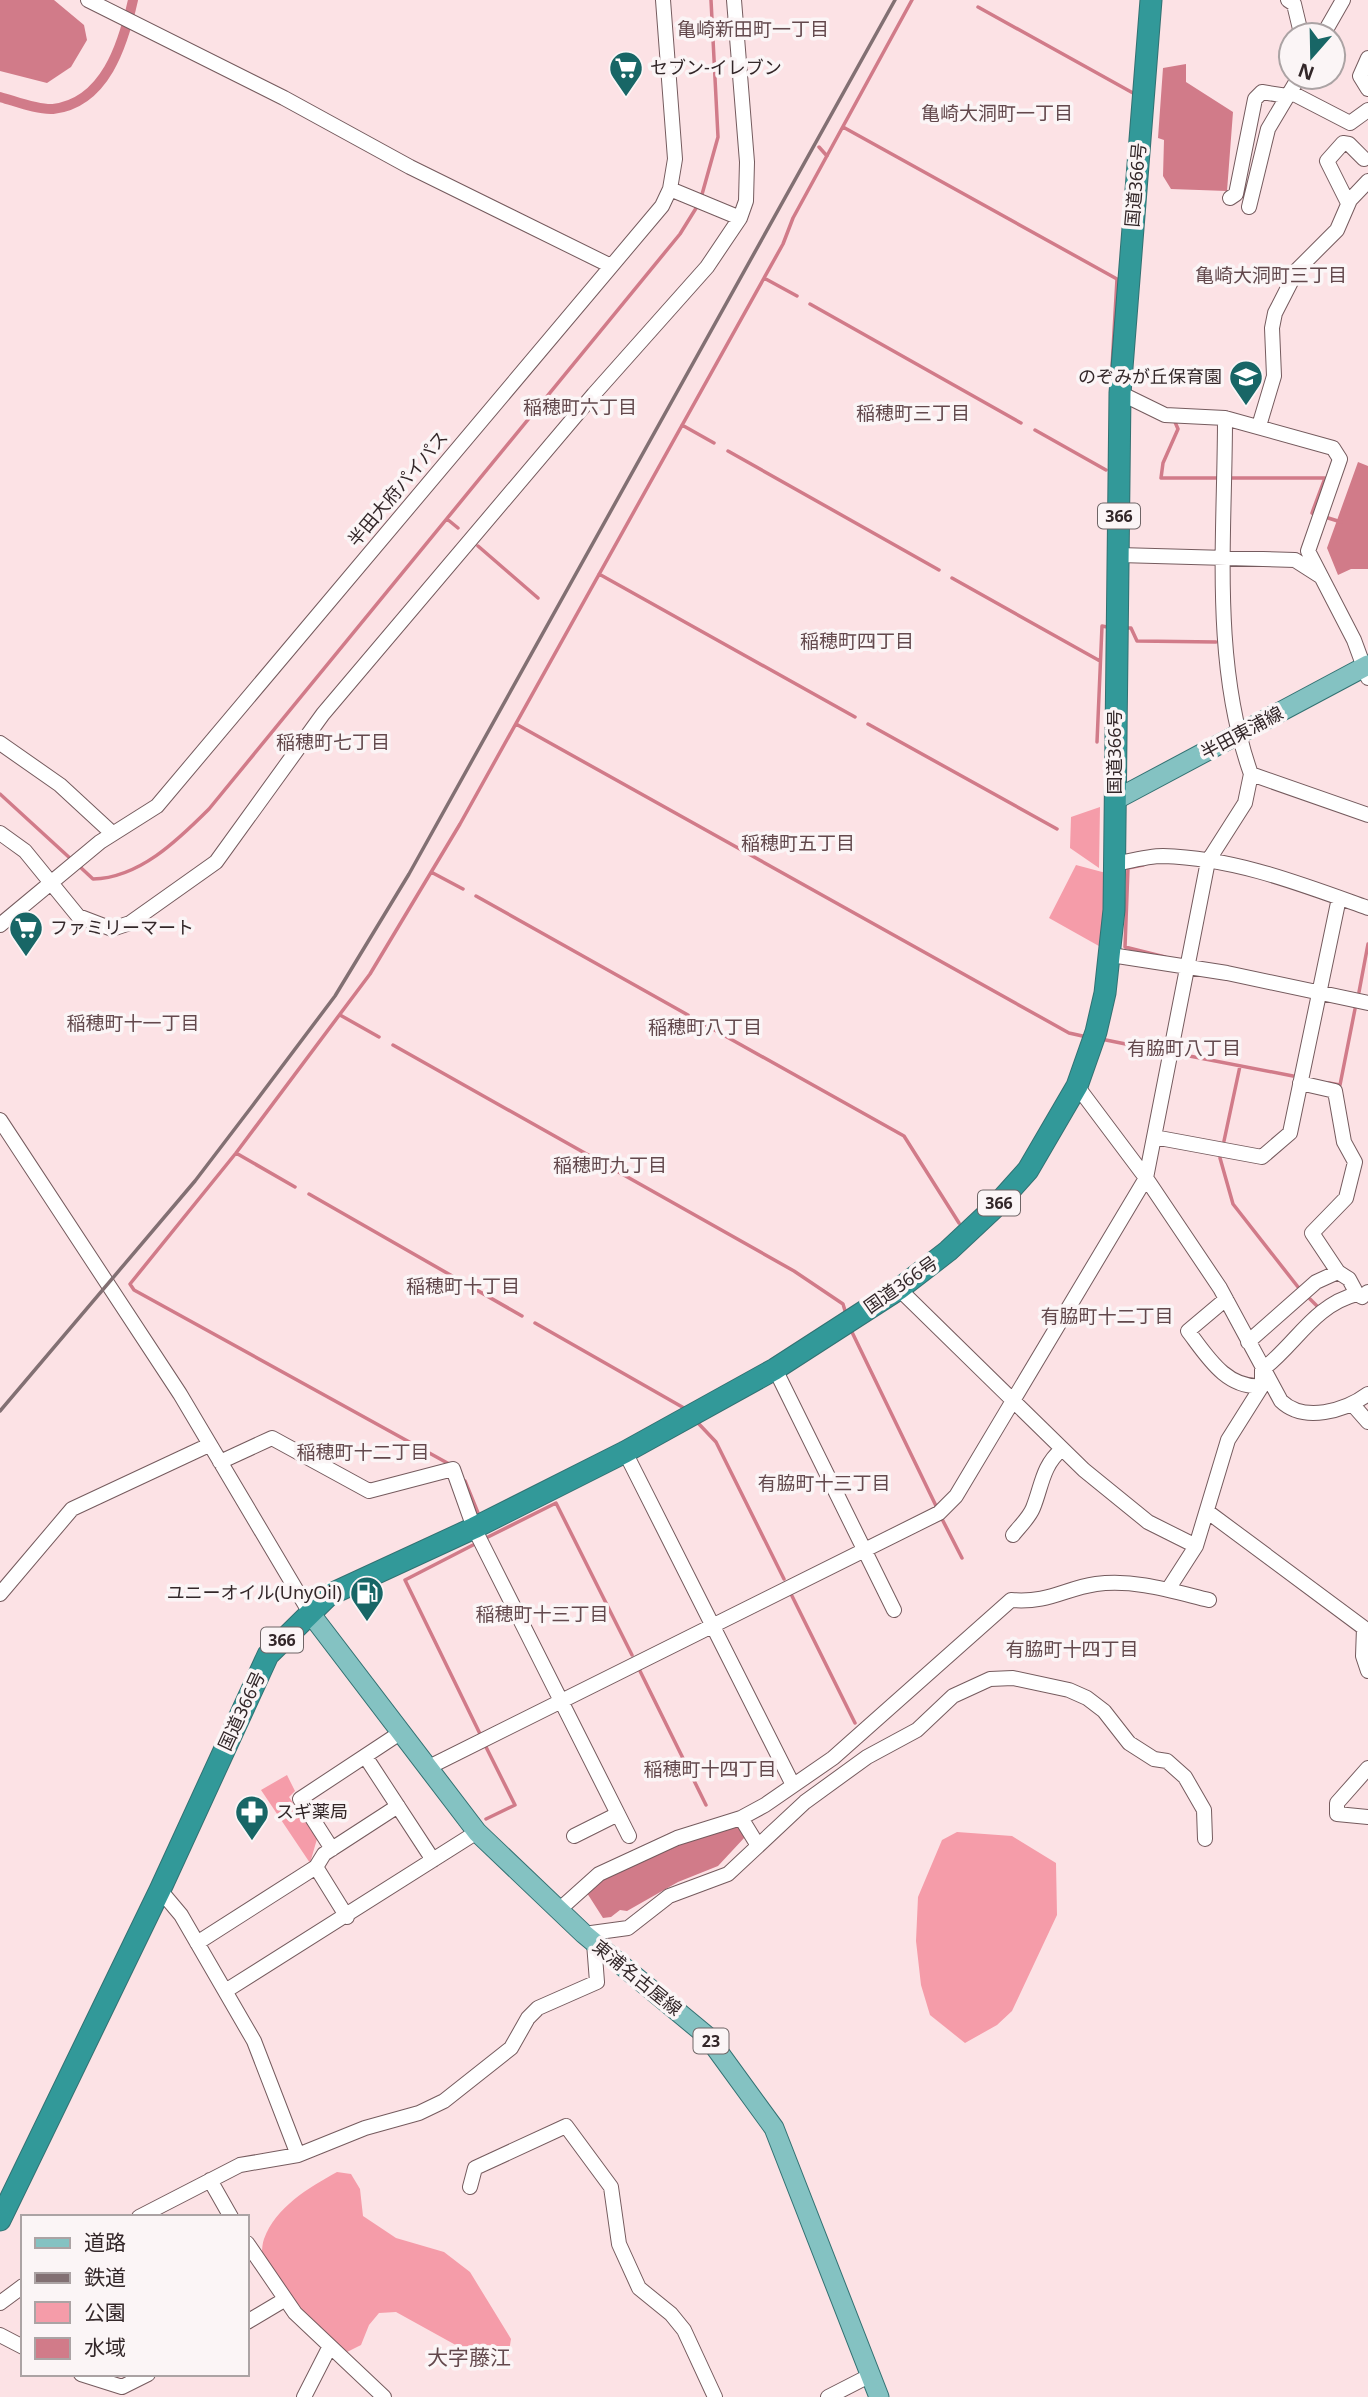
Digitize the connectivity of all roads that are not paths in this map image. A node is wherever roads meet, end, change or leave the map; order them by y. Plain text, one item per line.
1 (663, 0) edge
2 (734, 0) edge
3 (1151, 0) edge
4 (1288, 0) edge
5 (1343, 0) edge
6 (91, 3) edge
7 (1298, 21) edge
8 (1331, 21) edge
9 (1368, 58) edge
10 (1368, 89) edge
11 (1291, 91) edge
12 (1289, 94) junction
13 (1368, 110) edge
14 (1367, 160) edge
15 (1368, 181) edge
16 (675, 191) junction
17 (1230, 198) dead end
18 (1348, 202) junction
19 (1249, 207) dead end
20 (740, 218) junction
21 (611, 266) junction
22 (1120, 393) junction
23 (1225, 418) junction
24 (1259, 426) junction
25 (1119, 555) junction
26 (1223, 559) junction
27 (1322, 577) junction
28 (1366, 671) edge
29 (1240, 734) junction
30 (0, 743) edge
31 (1251, 774) junction
32 (1115, 800) junction
33 (1368, 815) edge
34 (0, 833) edge
35 (106, 838) junction
36 (1115, 864) junction
37 (1207, 865) junction
38 (52, 880) junction
39 (1338, 902) junction
40 (1368, 908) edge
41 (0, 925) edge
42 (1111, 955) junction
43 (1187, 966) junction
44 (1318, 993) junction
45 (1368, 1003) edge
46 (1300, 1083) junction
47 (1077, 1086) junction
48 (1, 1123) edge
49 (1154, 1137) junction
50 (1146, 1178) junction
51 (1338, 1272) junction
52 (899, 1289) junction
53 (1364, 1297) edge
54 (1226, 1298) junction
55 (1248, 1342) junction
56 (775, 1369) junction
57 (1262, 1370) junction
58 (1262, 1386) junction
59 (1368, 1394) edge
60 (1016, 1400) junction
61 (1353, 1405) junction
62 (1368, 1422) edge
63 (209, 1445) junction
64 (1062, 1449) junction
65 (625, 1452) junction
66 (219, 1462) junction
67 (1208, 1512) junction
68 (474, 1528) junction
69 (1013, 1535) dead end
70 (1196, 1546) junction
71 (863, 1549) junction
72 (1169, 1588) junction
73 (0, 1594) edge
74 (1209, 1600) dead end
75 (894, 1610) dead end
76 (310, 1613) junction
77 (714, 1625) junction
78 (1368, 1671) edge
79 (561, 1700) junction
80 (400, 1733) junction
81 (365, 1756) junction
82 (427, 1768) junction
83 (1368, 1768) edge
84 (793, 1785) junction
85 (398, 1806) junction
86 (618, 1814) junction
87 (741, 1818) junction
88 (1368, 1818) edge
89 (477, 1832) junction
90 (574, 1836) dead end
91 (629, 1836) dead end
92 (1205, 1839) dead end
93 (757, 1844) junction
94 (332, 1849) junction
95 (433, 1860) junction
96 (316, 1867) junction
97 (160, 1890) junction
98 (560, 1909) junction
99 (347, 1917) junction
100 (589, 1938) junction
101 (197, 1943) junction
102 (227, 1990) junction
103 (298, 2155) junction
104 (210, 2180) junction
105 (470, 2187) dead end
106 (143, 2215) edge
107 (231, 2215) edge
108 (0, 2220) edge
109 (248, 2245) edge
110 (21, 2288) edge
111 (284, 2300) junction
112 (0, 2304) edge
113 (248, 2321) edge
114 (0, 2335) edge
115 (21, 2346) edge
116 (330, 2348) junction
117 (87, 2376) edge
118 (144, 2376) edge
119 (869, 2376) junction
120 (304, 2397) edge
121 (384, 2397) edge
122 (715, 2397) edge
123 (828, 2397) edge
124 (879, 2397) edge

1 - 16 street, 半田大府パイパス
2 - 20 street
3 - 22 highway, 国道366号 / 366
4 - 7 street
5 - 8 street
6 - 21 street
9 - 10 street
11 - 12 street
12 - 13 street
12 - 17 street
12 - 19 street
14 - 18 street
15 - 18 street
16 - 20 street
16 - 21 street, 半田大府パイパス
18 - 24 street
20 - 38 street
21 - 35 street, 半田大府パイパス
22 - 23 street
22 - 25 highway, 国道366号 / 366
23 - 24 street
23 - 26 street
24 - 27 street
25 - 26 street
25 - 32 highway, 国道366号 / 366
26 - 27 street
26 - 29 street
27 - 28 street
28 - 29 main road, 半田東浦線
29 - 31 street
29 - 32 main road, 半田東浦線
30 - 35 street
31 - 33 street
31 - 37 street
32 - 36 highway, 国道366号 / 366
34 - 38 street
35 - 38 street, 半田大府パイパス
36 - 37 street
36 - 42 highway, 国道366号 / 366
37 - 39 street
37 - 43 street
38 - 41 street, 半田大府パイパス
39 - 40 street
39 - 44 street
42 - 43 street
42 - 47 highway, 国道366号 / 366
43 - 44 street
43 - 49 street
44 - 45 street
44 - 46 street
46 - 49 street
46 - 51 street
47 - 50 street
47 - 52 highway, 国道366号 / 366
48 - 63 street
49 - 50 street
50 - 54 street
50 - 60 street
51 - 53 street
51 - 55 street
52 - 56 highway, 国道366号 / 366
52 - 60 street
53 - 57 street
54 - 55 street
54 - 58 street
55 - 57 street
56 - 65 highway, 国道366号 / 366
56 - 71 street
57 - 58 street
57 - 61 street
58 - 67 street
59 - 61 street
60 - 64 street
60 - 71 street
61 - 62 street
63 - 66 street
63 - 73 street
64 - 69 street
64 - 70 street
65 - 68 highway, 国道366号 / 366
65 - 77 street
66 - 68 street
66 - 76 street
67 - 70 street
67 - 78 street
68 - 76 highway, 国道366号 / 366
68 - 79 street
70 - 72 street
71 - 75 street
71 - 77 street
72 - 74 street
72 - 84 street
76 - 80 main road, 東浦名古屋線 / 23
76 - 97 highway, 国道366号 / 366
77 - 79 street
77 - 84 street
79 - 82 street
79 - 86 street
80 - 81 street
80 - 82 main road, 東浦名古屋線 / 23
81 - 85 street
81 - 94 street
82 - 89 main road, 東浦名古屋線 / 23
83 - 88 street
84 - 87 street
85 - 94 street
85 - 95 street
86 - 90 street
86 - 91 street
87 - 93 street
87 - 98 street
89 - 95 street
89 - 98 main road, 東浦名古屋線 / 23
92 - 93 street
93 - 100 street
94 - 96 street
95 - 99 street
96 - 99 street
96 - 101 street
97 - 101 street
97 - 108 highway, 国道366号 / 366
98 - 100 main road, 東浦名古屋線 / 23
99 - 102 street
100 - 103 street
100 - 119 main road, 東浦名古屋線 / 23
101 - 102 street
102 - 103 street
103 - 104 street
104 - 106 street
104 - 107 street
105 - 122 street
109 - 111 street
110 - 112 street
111 - 113 street
111 - 116 street
114 - 115 street
116 - 120 street
116 - 121 street
117 - 118 street
119 - 123 street
119 - 124 main road, 東浦名古屋線 / 23

